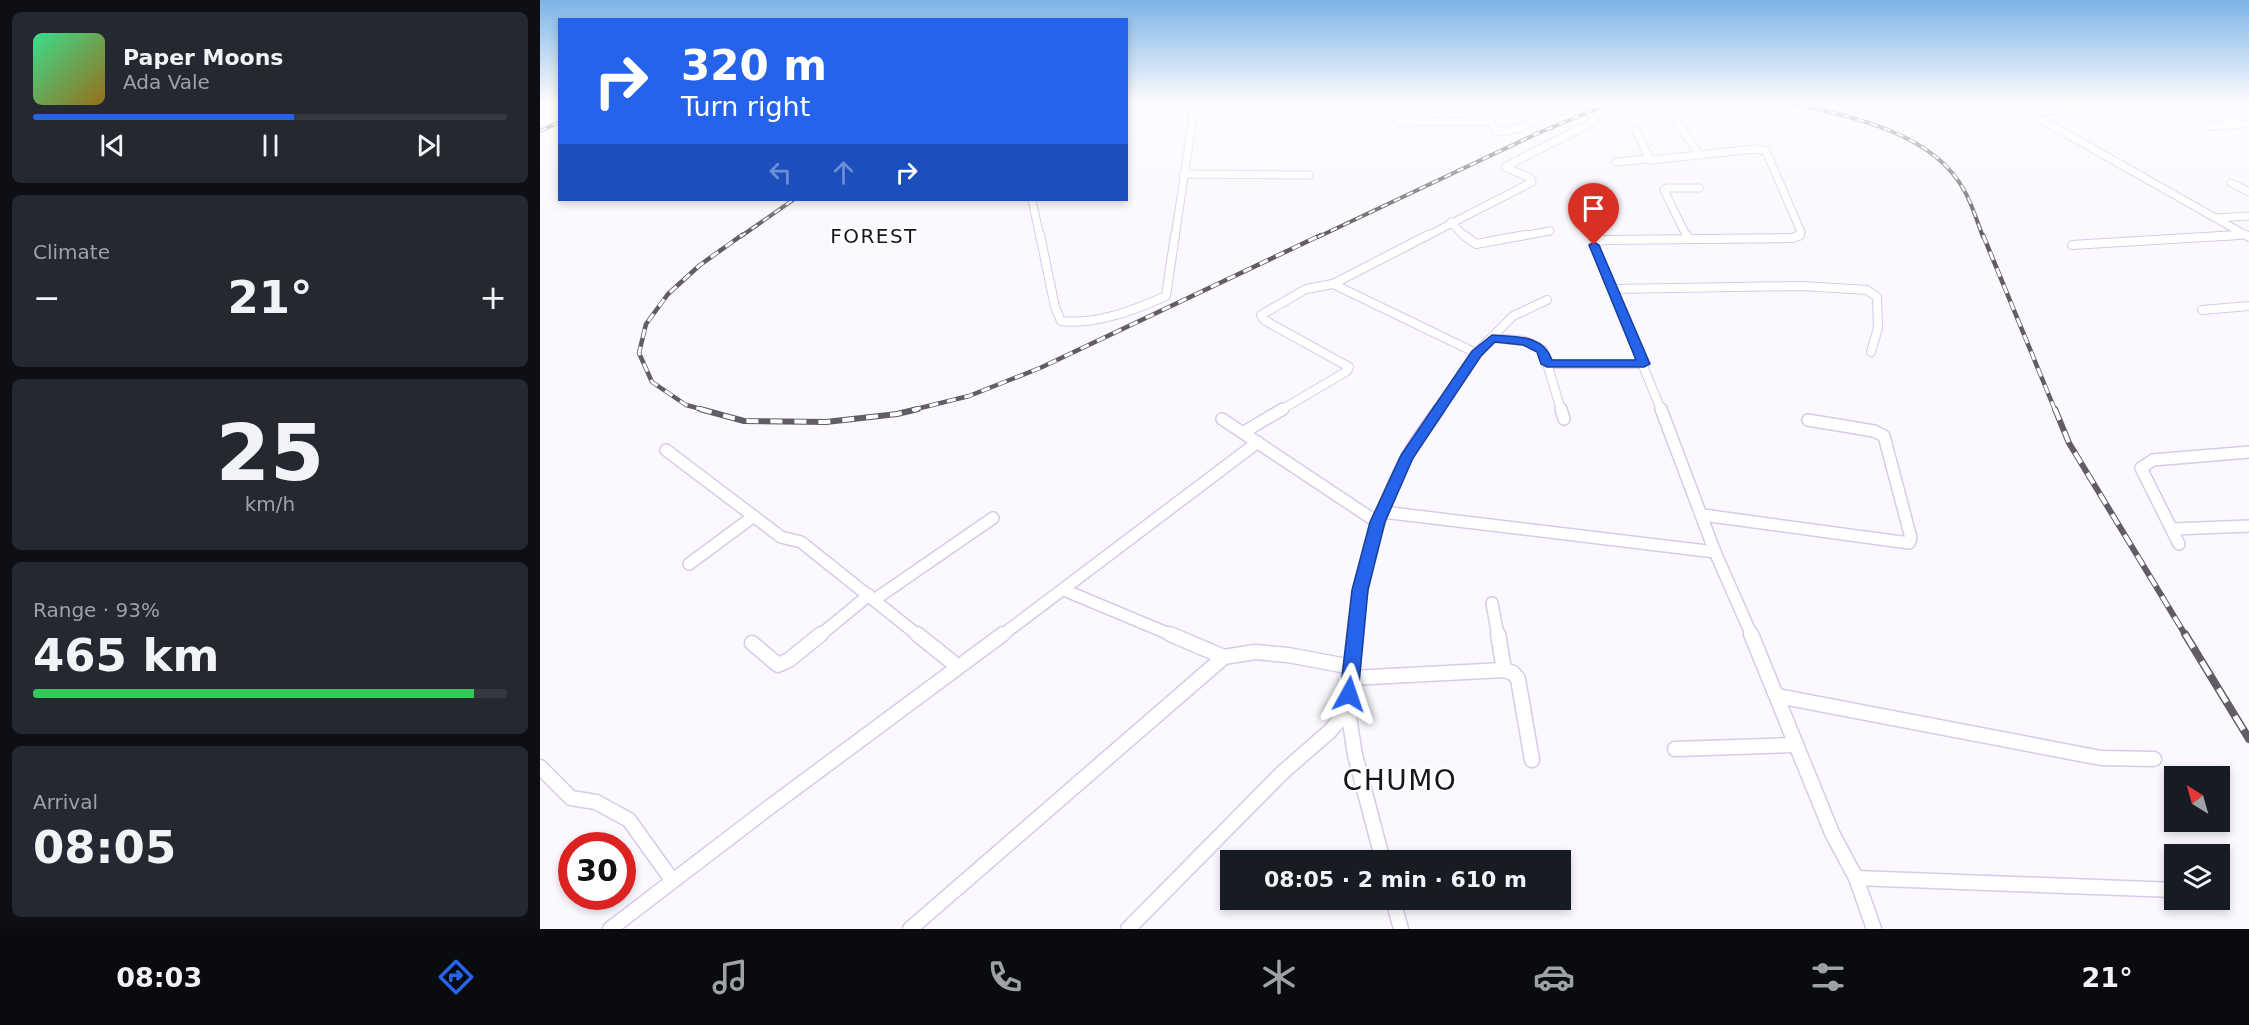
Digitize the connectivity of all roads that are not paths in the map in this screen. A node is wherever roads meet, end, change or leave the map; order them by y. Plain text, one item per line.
1 (1189, 146) edge
2 (1546, 146) edge
3 (1643, 146) edge
4 (1693, 146) edge
5 (2090, 146) edge
6 (1698, 154) junction
7 (1649, 159) junction
8 (1616, 162) dead end
9 (1183, 174) junction
10 (1309, 175) dead end
11 (2231, 183) dead end
12 (1699, 188) dead end
13 (2249, 192) edge
14 (1032, 201) edge
15 (2249, 216) edge
16 (2216, 218) junction
17 (1451, 222) junction
18 (1550, 231) dead end
19 (2247, 236) edge
20 (1688, 238) junction
21 (2072, 245) dead end
22 (1333, 284) junction
23 (1613, 289) junction
24 (1547, 300) dead end
25 (2249, 306) edge
26 (2202, 310) dead end
27 (1492, 339) junction
28 (1871, 352) dead end
29 (1476, 354) junction
30 (1547, 364) junction
31 (1644, 364) junction
32 (1222, 419) dead end
33 (1564, 419) dead end
34 (1808, 420) dead end
35 (1244, 432) junction
36 (1258, 442) junction
37 (666, 450) dead end
38 (2249, 452) edge
39 (754, 516) junction
40 (1703, 516) junction
41 (1380, 517) junction
42 (993, 518) dead end
43 (2249, 526) edge
44 (2174, 529) junction
45 (2180, 544) dead end
46 (1715, 552) junction
47 (689, 564) dead end
48 (1064, 590) junction
49 (871, 598) junction
50 (1492, 603) dead end
51 (752, 643) dead end
52 (1224, 657) junction
53 (957, 666) junction
54 (1504, 670) junction
55 (1351, 673) junction
56 (1778, 696) junction
57 (1348, 710) junction
58 (1794, 745) junction
59 (1675, 748) dead end
60 (2154, 759) dead end
61 (1532, 760) dead end
62 (540, 767) edge
63 (1380, 850) edge
64 (1856, 878) junction
65 (672, 880) junction
66 (2164, 890) edge
67 (1396, 910) edge
68 (610, 929) edge
69 (910, 929) edge
70 (1128, 929) edge
71 (1401, 929) edge
72 (1874, 929) edge

1 - 9 street
2 - 17 street
3 - 7 street
4 - 6 street
5 - 16 street
6 - 7 street
6 - 20 street
7 - 8 street
9 - 10 street
9 - 14 street
11 - 13 street
12 - 20 street
15 - 16 street
16 - 19 street
17 - 18 street
17 - 22 street
19 - 21 street
20 - 23 street
22 - 29 street
22 - 35 street
23 - 28 street
23 - 31 street
24 - 27 street
25 - 26 street
27 - 29 street
27 - 30 street
29 - 41 street
30 - 31 street
30 - 33 street
31 - 40 street
32 - 35 street
34 - 40 street
35 - 36 street
36 - 41 street
36 - 48 street
37 - 39 street
38 - 44 street
39 - 47 street
39 - 49 street
40 - 46 street
41 - 46 street
41 - 55 street
42 - 49 street
43 - 44 street
44 - 45 street
46 - 56 street
48 - 52 street
48 - 53 street
49 - 51 street
49 - 53 street
50 - 54 street
52 - 55 street
52 - 69 street
53 - 65 street
54 - 55 street
54 - 61 street
55 - 57 street
56 - 58 street
56 - 60 street
57 - 63 street
57 - 70 street
58 - 59 street
58 - 64 street
62 - 65 street
64 - 66 street
64 - 72 street
65 - 68 street
67 - 71 street

